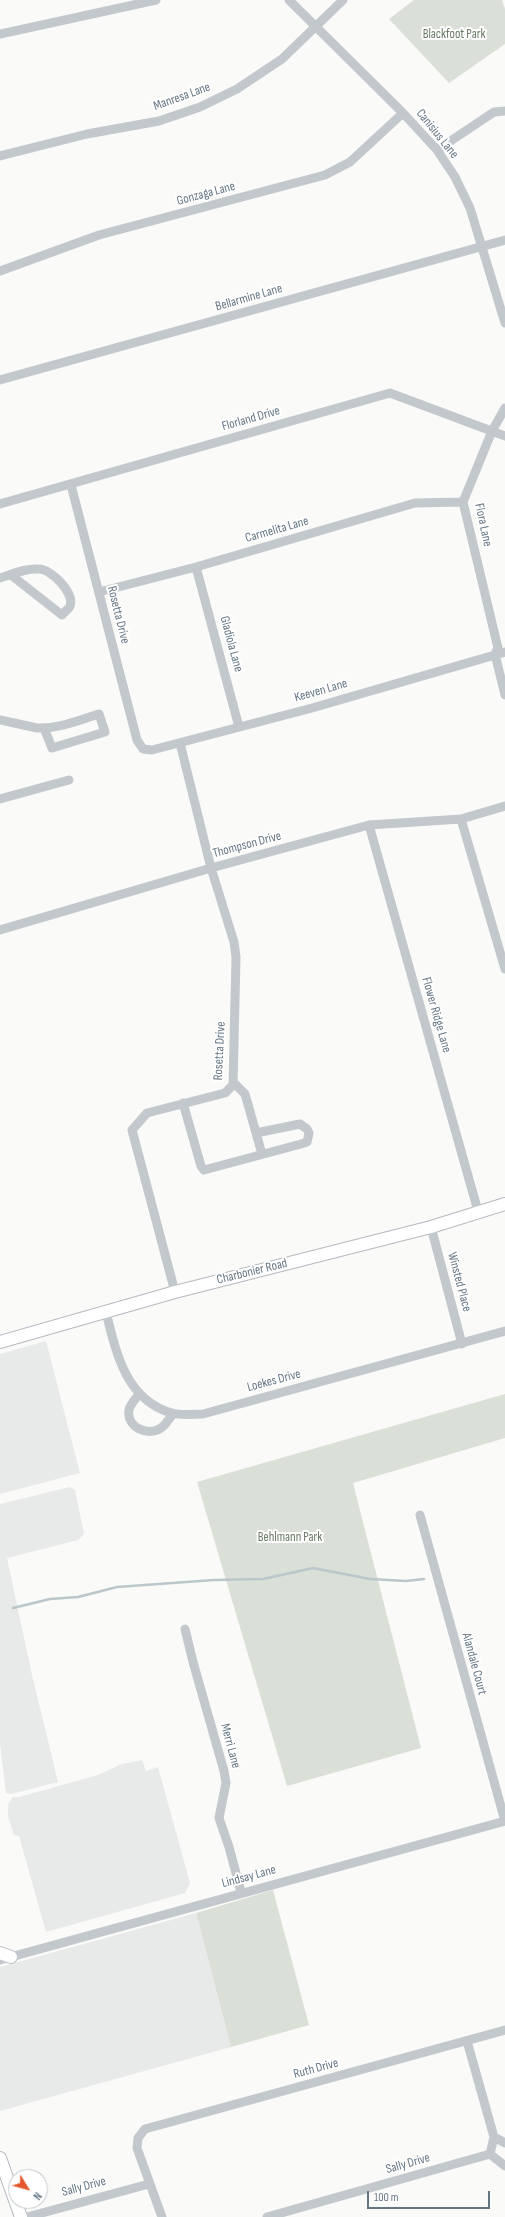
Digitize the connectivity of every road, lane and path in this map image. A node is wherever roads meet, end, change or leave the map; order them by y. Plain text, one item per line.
1 (156, 0) edge
2 (290, 0) edge
3 (343, 0) edge
4 (315, 27) junction
5 (0, 34) edge
6 (505, 111) edge
7 (403, 113) junction
8 (438, 150) junction
9 (0, 156) edge
10 (505, 240) edge
11 (482, 246) junction
12 (0, 271) edge
13 (505, 323) edge
14 (0, 380) edge
15 (505, 408) edge
16 (492, 431) junction
17 (505, 436) edge
18 (71, 485) junction
19 (463, 502) junction
20 (0, 504) edge
21 (196, 567) junction
22 (11, 575) junction
23 (0, 578) edge
24 (99, 592) junction
25 (505, 652) edge
26 (495, 654) junction
27 (505, 695) edge
28 (0, 720) edge
29 (240, 727) junction
30 (44, 728) junction
31 (180, 743) junction
32 (143, 749) joint
33 (69, 780) dead end
34 (0, 799) edge
35 (505, 806) edge
36 (461, 819) junction
37 (369, 826) junction
38 (211, 868) junction
39 (0, 930) edge
40 (505, 969) edge
41 (234, 1083) junction
42 (183, 1103) junction
43 (256, 1133) junction
44 (262, 1154) junction
45 (505, 1204) edge
46 (478, 1212) junction
47 (431, 1227) junction
48 (175, 1292) junction
49 (106, 1312) junction
50 (505, 1332) edge
51 (0, 1342) edge
52 (462, 1344) junction
53 (139, 1394) junction
54 (173, 1414) junction
55 (420, 1514) dead end
56 (185, 1629) dead end
57 (505, 1821) edge
58 (241, 1892) junction
59 (4, 1956) edge
60 (505, 2030) edge
61 (468, 2041) junction
62 (494, 2137) junction
63 (505, 2143) edge
64 (490, 2154) junction
65 (0, 2158) edge
66 (505, 2166) edge
67 (149, 2184) junction
68 (21, 2217) edge
69 (27, 2217) edge
70 (162, 2217) edge
71 (267, 2217) edge

1 - 5 street
2 - 4 street, Canisius Lane
3 - 4 street, Manresa Lane
4 - 7 street, Canisius Lane
4 - 9 street, Manresa Lane
6 - 8 street
7 - 8 street, Canisius Lane
7 - 12 street, Gonzaga Lane
8 - 11 street, Canisius Lane
10 - 11 street, Bellarmine Lane
11 - 13 street, Canisius Lane
11 - 14 street, Bellarmine Lane
15 - 16 street, Flora Lane
16 - 17 street, Florland Drive
16 - 18 street, Florland Drive
16 - 19 street, Flora Lane
18 - 20 street, Florland Drive
18 - 24 street, Rosetta Drive
19 - 21 street, Carmelita Lane
19 - 26 street, Flora Lane
21 - 24 street, Carmelita Lane
21 - 29 street, Gladiola Lane
22 - 22 street
22 - 23 street
24 - 32 street, Rosetta Drive
25 - 26 street, Keeven Lane
26 - 27 street, Flora Lane
26 - 29 street, Keeven Lane
28 - 30 street
29 - 31 street, Keeven Lane
30 - 30 street
31 - 32 street, Keeven Lane
31 - 38 street, Rosetta Drive
33 - 34 street
35 - 36 street, Thompson Drive
36 - 37 street, Thompson Drive
36 - 40 street
37 - 38 street, Thompson Drive
37 - 46 street, Flower Ridge Lane
38 - 39 street, Thompson Drive
38 - 41 street, Rosetta Drive
41 - 42 street, Rosetta Drive
41 - 43 street
42 - 44 street
42 - 48 street, Rosetta Drive
43 - 44 street
43 - 44 street
45 - 46 main road, Charbonier Road
46 - 47 main road, Charbonier Road
47 - 48 main road, Charbonier Road
47 - 52 street, Winsted Place
48 - 49 main road, Charbonier Road
49 - 51 main road, Charbonier Road
49 - 53 street
50 - 52 street, Loekes Drive
52 - 54 street, Loekes Drive
53 - 54 street
53 - 54 street
55 - 57 street, Alandale Court
56 - 58 street, Merri Lane
57 - 58 street, Lindsay Lane
58 - 59 street, Lindsay Lane
60 - 61 street, Ruth Drive
61 - 62 street
61 - 67 street, Ruth Drive
62 - 63 street
62 - 64 street
64 - 66 street
64 - 71 street, Sally Drive
65 - 68 main road
67 - 69 street, Sally Drive
67 - 70 street

